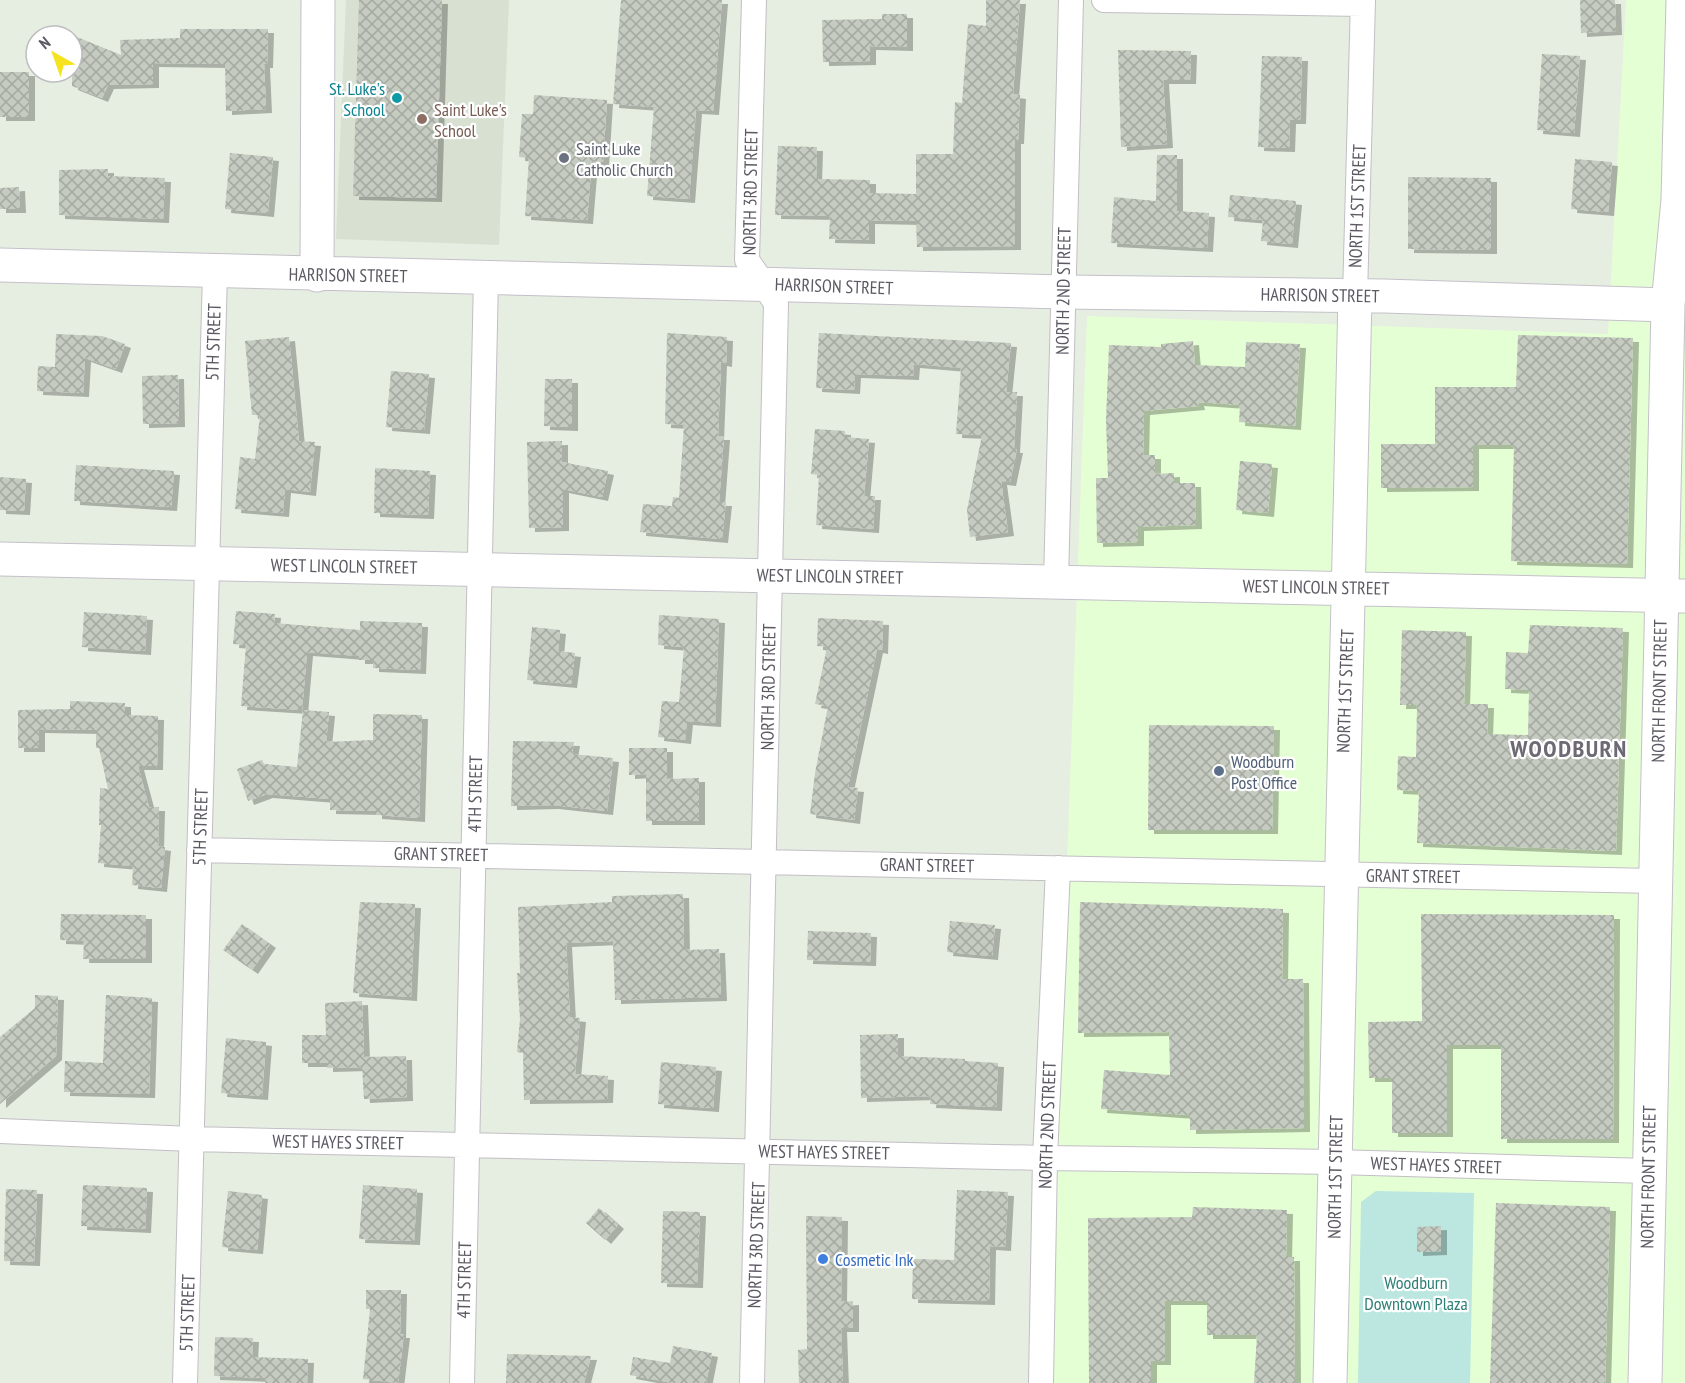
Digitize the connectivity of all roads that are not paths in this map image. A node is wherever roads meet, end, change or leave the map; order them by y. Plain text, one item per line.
1 (318, 0) edge
2 (754, 0) edge
3 (1071, 0) edge
4 (1104, 0) edge
5 (1683, 0) edge
6 (1363, 2) edge
7 (0, 265) edge
8 (215, 272) junction
9 (317, 274) junction
10 (486, 278) junction
11 (763, 284) junction
12 (1063, 292) junction
13 (1355, 296) junction
14 (1668, 305) junction
15 (0, 559) edge
16 (207, 563) junction
17 (480, 569) junction
18 (771, 575) junction
19 (1056, 581) junction
20 (1348, 588) junction
21 (1673, 596) edge
22 (200, 850) junction
23 (473, 855) junction
24 (764, 861) junction
25 (1058, 868) junction
26 (1340, 875) junction
27 (1655, 881) junction
28 (0, 1131) edge
29 (192, 1139) junction
30 (467, 1145) junction
31 (758, 1150) junction
32 (1045, 1158) junction
33 (1336, 1162) junction
34 (1648, 1171) junction
35 (185, 1383) edge
36 (462, 1383) edge
37 (752, 1383) edge
38 (1041, 1383) edge
39 (1330, 1383) edge
40 (1645, 1383) edge

1 - 9 street
2 - 11 street, NORTH 3RD STREET
3 - 12 street, NORTH 2ND STREET
4 - 6 street
5 - 14 street, NORTH FRONT STREET
6 - 13 street, NORTH 1ST STREET
7 - 8 street, HARRISON STREET
8 - 9 street, HARRISON STREET
8 - 16 street, 5TH STREET
9 - 10 street, HARRISON STREET
10 - 11 street, HARRISON STREET
10 - 17 street, 4TH STREET
11 - 12 street, HARRISON STREET
11 - 18 street, NORTH 3RD STREET
12 - 13 street, HARRISON STREET
12 - 19 street, NORTH 2ND STREET
13 - 14 street, HARRISON STREET
13 - 20 street, NORTH 1ST STREET
14 - 21 street, NORTH FRONT STREET
15 - 16 street, WEST LINCOLN STREET
16 - 17 street, WEST LINCOLN STREET
16 - 22 street, 5TH STREET
17 - 18 street, WEST LINCOLN STREET
17 - 23 street, 4TH STREET
18 - 19 street, WEST LINCOLN STREET
18 - 24 street, NORTH 3RD STREET
19 - 20 street, WEST LINCOLN STREET
20 - 21 street, WEST LINCOLN STREET
20 - 26 street, NORTH 1ST STREET
21 - 27 street, NORTH FRONT STREET
22 - 23 street, GRANT STREET
22 - 29 street, 5TH STREET
23 - 24 street, GRANT STREET
23 - 30 street, 4TH STREET
24 - 25 street, GRANT STREET
24 - 31 street, NORTH 3RD STREET
25 - 26 street, GRANT STREET
25 - 32 street, NORTH 2ND STREET
26 - 27 street, GRANT STREET
26 - 33 street, NORTH 1ST STREET
27 - 34 street, NORTH FRONT STREET
28 - 29 street, WEST HAYES STREET
29 - 30 street, WEST HAYES STREET
29 - 35 street, 5TH STREET
30 - 31 street, WEST HAYES STREET
30 - 36 street, 4TH STREET
31 - 32 street, WEST HAYES STREET
31 - 37 street, NORTH 3RD STREET
32 - 33 street, WEST HAYES STREET
32 - 38 street, NORTH 2ND STREET
33 - 34 street, WEST HAYES STREET
33 - 39 street, NORTH 1ST STREET
34 - 40 street, NORTH FRONT STREET

